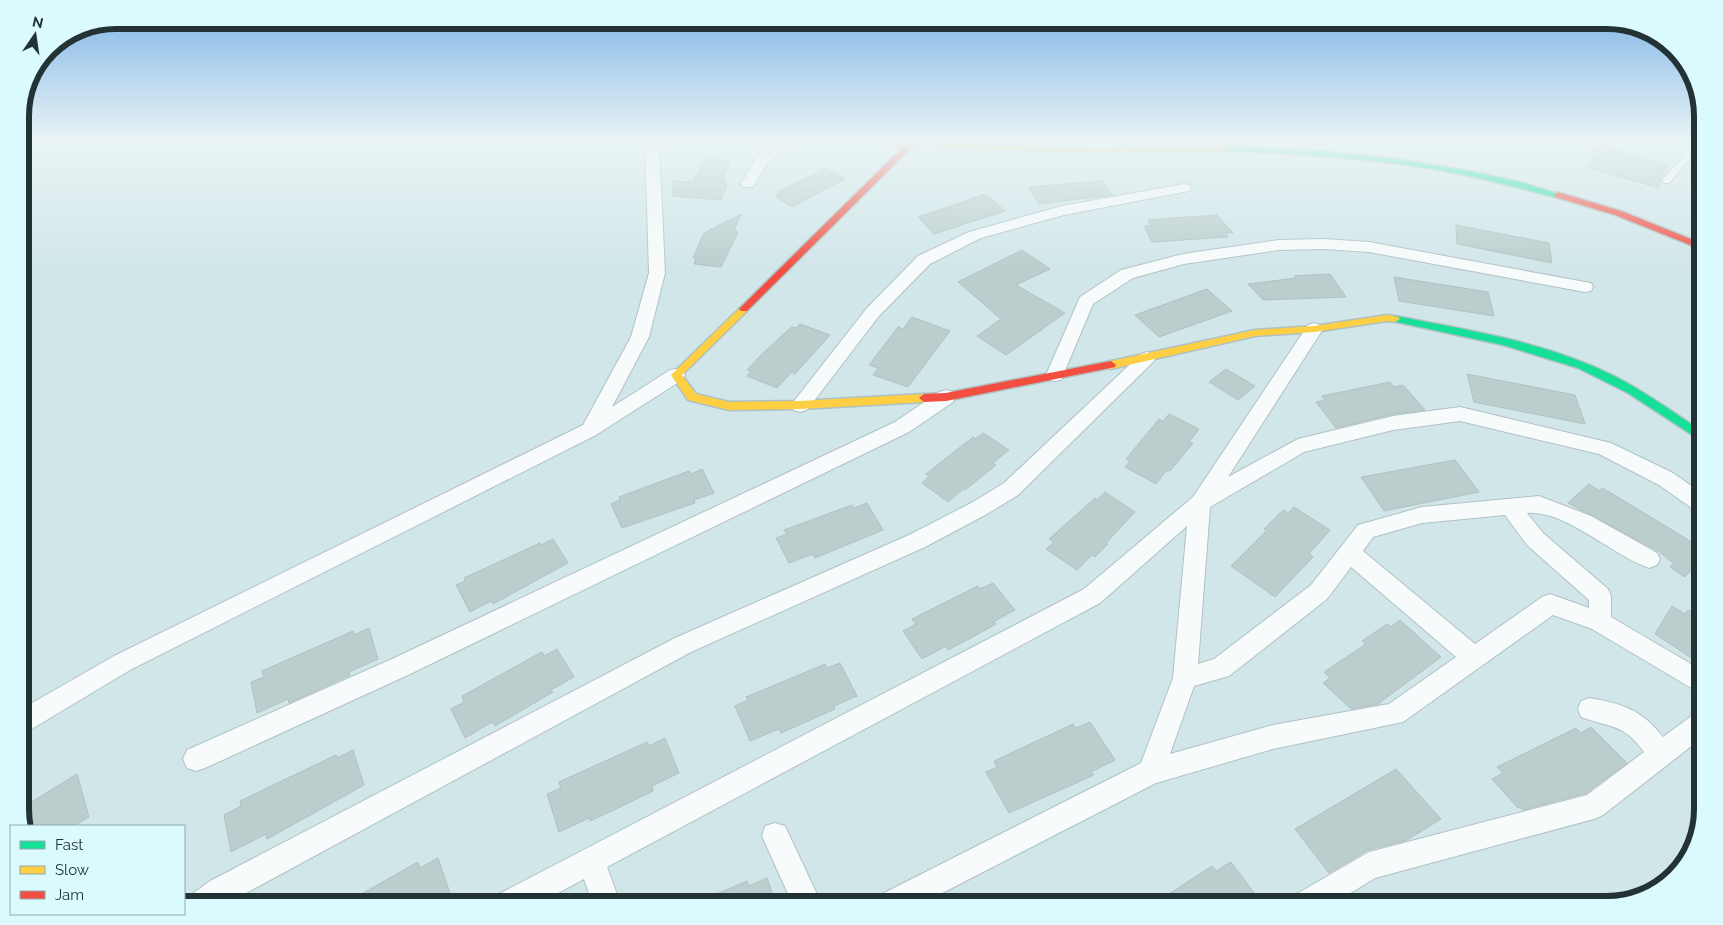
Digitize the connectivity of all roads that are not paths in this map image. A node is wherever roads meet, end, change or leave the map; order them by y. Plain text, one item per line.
1 (654, 184) edge
2 (873, 184) edge
3 (1515, 184) edge
4 (1184, 188) dead end
5 (1694, 243) edge
6 (1585, 287) dead end
7 (1314, 329) junction
8 (1147, 358) junction
9 (676, 375) junction
10 (1055, 375) junction
11 (946, 397) junction
12 (800, 405) junction
13 (589, 430) junction
14 (1694, 432) edge
15 (1694, 499) edge
16 (1200, 503) junction
17 (1510, 507) junction
18 (1349, 552) junction
19 (1649, 559) dead end
20 (1600, 622) junction
21 (1474, 658) junction
22 (1185, 678) junction
23 (1694, 679) edge
24 (1590, 709) dead end
25 (29, 719) edge
26 (1694, 729) edge
27 (1661, 755) junction
28 (196, 759) dead end
29 (1151, 772) junction
30 (775, 836) dead end
31 (592, 861) junction
32 (213, 896) edge
33 (524, 896) edge
34 (604, 896) edge
35 (804, 896) edge
36 (908, 896) edge
37 (1320, 896) edge

1 - 13 street
2 - 9 street
3 - 5 street
4 - 12 street
6 - 10 street
7 - 8 street
7 - 14 street
7 - 16 street
8 - 10 street
8 - 32 street
9 - 12 street
9 - 13 street
10 - 11 street
11 - 12 street
11 - 28 street
13 - 25 street
15 - 16 street
16 - 22 street
16 - 31 street
17 - 18 street
17 - 19 street
17 - 20 street
18 - 21 street
18 - 22 street
20 - 21 street
20 - 23 street
21 - 29 street
22 - 29 street
24 - 27 street
26 - 27 street
27 - 37 street
29 - 36 street
30 - 35 street
31 - 33 street
31 - 34 street

